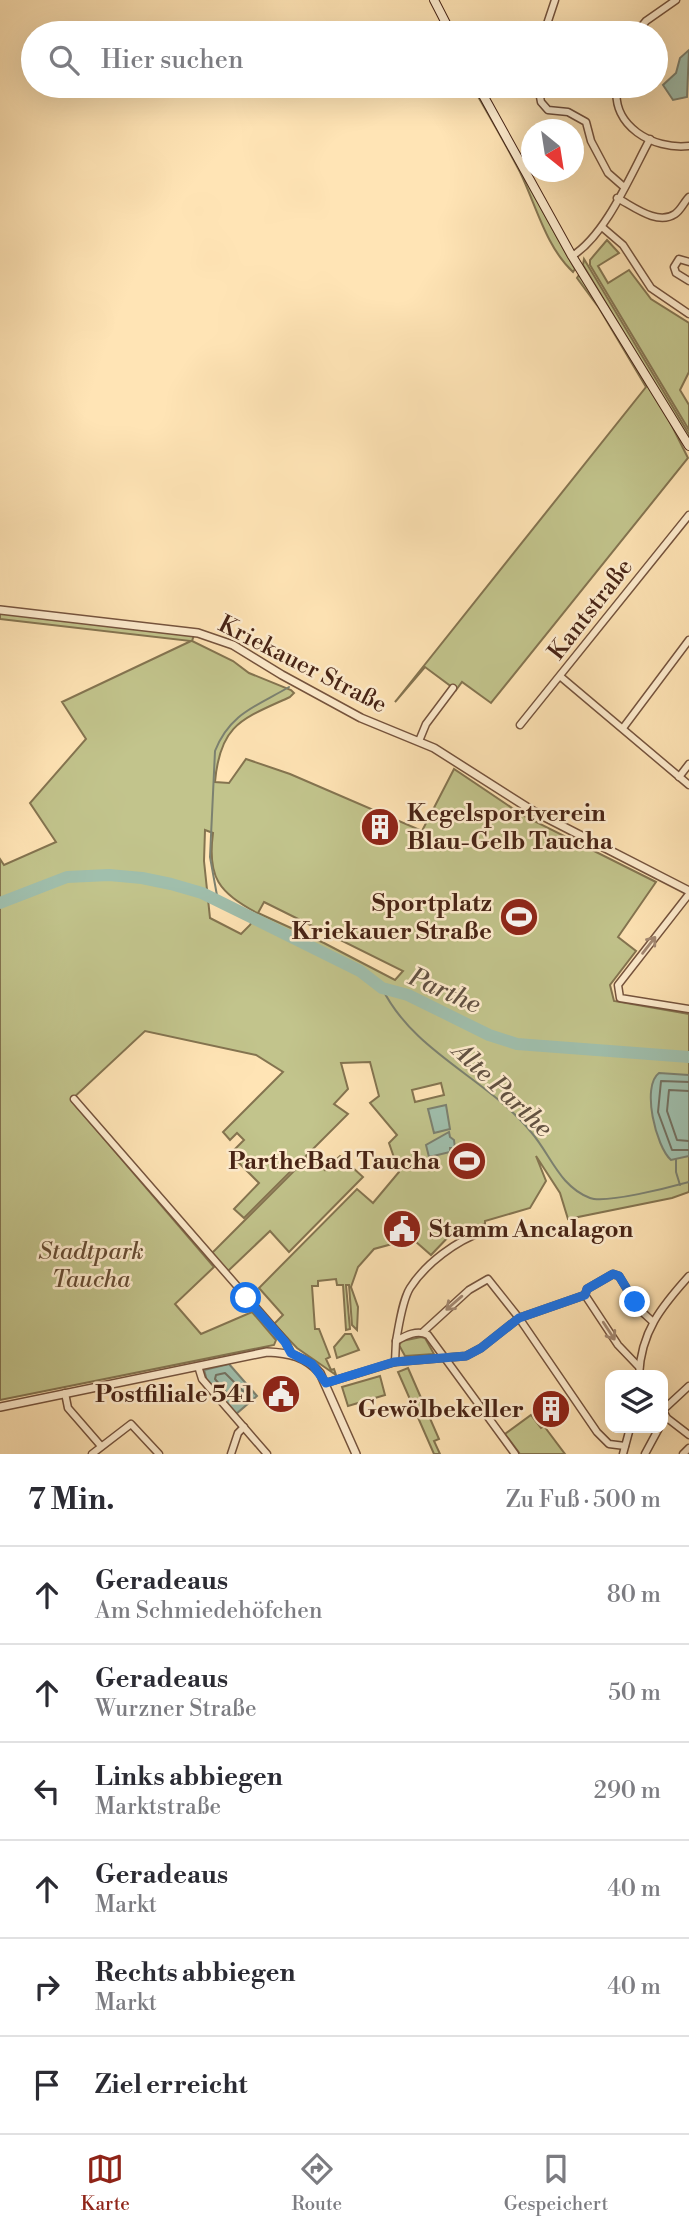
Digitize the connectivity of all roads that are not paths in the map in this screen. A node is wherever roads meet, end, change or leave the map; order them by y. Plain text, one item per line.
1 (434, 0) edge
2 (555, 0) edge
3 (676, 0) edge
4 (445, 21) edge
5 (548, 21) edge
6 (646, 21) edge
7 (485, 98) edge
8 (540, 98) edge
9 (615, 98) edge
10 (650, 139) junction
11 (689, 146) edge
12 (624, 187) junction
13 (689, 197) edge
14 (617, 198) junction
15 (603, 227) junction
16 (572, 256) junction
17 (689, 261) edge
18 (689, 281) edge
19 (689, 314) edge
20 (689, 446) edge
21 (689, 514) edge
22 (0, 610) edge
23 (689, 640) edge
24 (561, 677) junction
25 (453, 688) dead end
26 (520, 725) dead end
27 (623, 728) junction
28 (419, 741) junction
29 (689, 764) edge
30 (679, 777) junction
31 (689, 785) edge
32 (689, 893) edge
33 (689, 1009) edge
34 (74, 1099) dead end
35 (484, 1231) dead end
36 (689, 1276) edge
37 (585, 1295) junction
38 (519, 1318) junction
39 (652, 1321) junction
40 (423, 1332) junction
41 (396, 1341) junction
42 (291, 1353) junction
43 (444, 1359) junction
44 (394, 1362) junction
45 (198, 1366) junction
46 (639, 1367) joint
47 (326, 1383) junction
48 (689, 1386) edge
49 (65, 1393) junction
50 (0, 1407) edge
51 (668, 1410) edge
52 (668, 1418) edge
53 (244, 1427) junction
54 (629, 1433) edge
55 (656, 1433) edge
56 (689, 1436) edge
57 (101, 1446) junction
58 (625, 1446) junction
59 (689, 1448) edge
60 (92, 1454) edge
61 (159, 1454) edge
62 (230, 1454) edge
63 (267, 1454) edge
64 (356, 1454) edge
65 (515, 1454) edge
66 (623, 1454) edge
67 (645, 1454) edge
68 (683, 1454) edge

1 - 4 main road
2 - 5 street
3 - 6 street
7 - 16 main road
8 - 12 street
9 - 10 street
10 - 11 street
10 - 12 street
12 - 14 street
13 - 14 street
14 - 15 street
15 - 16 street
15 - 19 street
16 - 20 main road
17 - 18 street
21 - 24 street, Kantstraße
22 - 28 street, Kriekauer Straße
23 - 27 street
24 - 26 street, Kantstraße
24 - 27 street
25 - 28 street
27 - 30 street
28 - 32 street, Kriekauer Straße
29 - 30 street
30 - 31 street
33 -> 32 street
34 - 42 street
35 - 41 street
36 - 39 street
37 - 38 street
37 - 39 street
37 -> 46 street
38 -> 40 street
38 - 43 street
38 - 58 street
39 - 46 street
40 - 41 street
40 - 43 street
41 - 44 street
42 - 45 street
42 - 47 street
43 - 44 street
43 - 65 street
44 - 47 street
45 - 49 street
45 - 53 street
47 - 64 street
48 - 51 street
49 - 50 street
49 - 57 street
52 - 56 street
53 - 62 street
53 - 63 street
54 - 58 street
55 - 67 street
57 - 60 street
57 - 61 street
58 - 66 street
59 - 68 street

